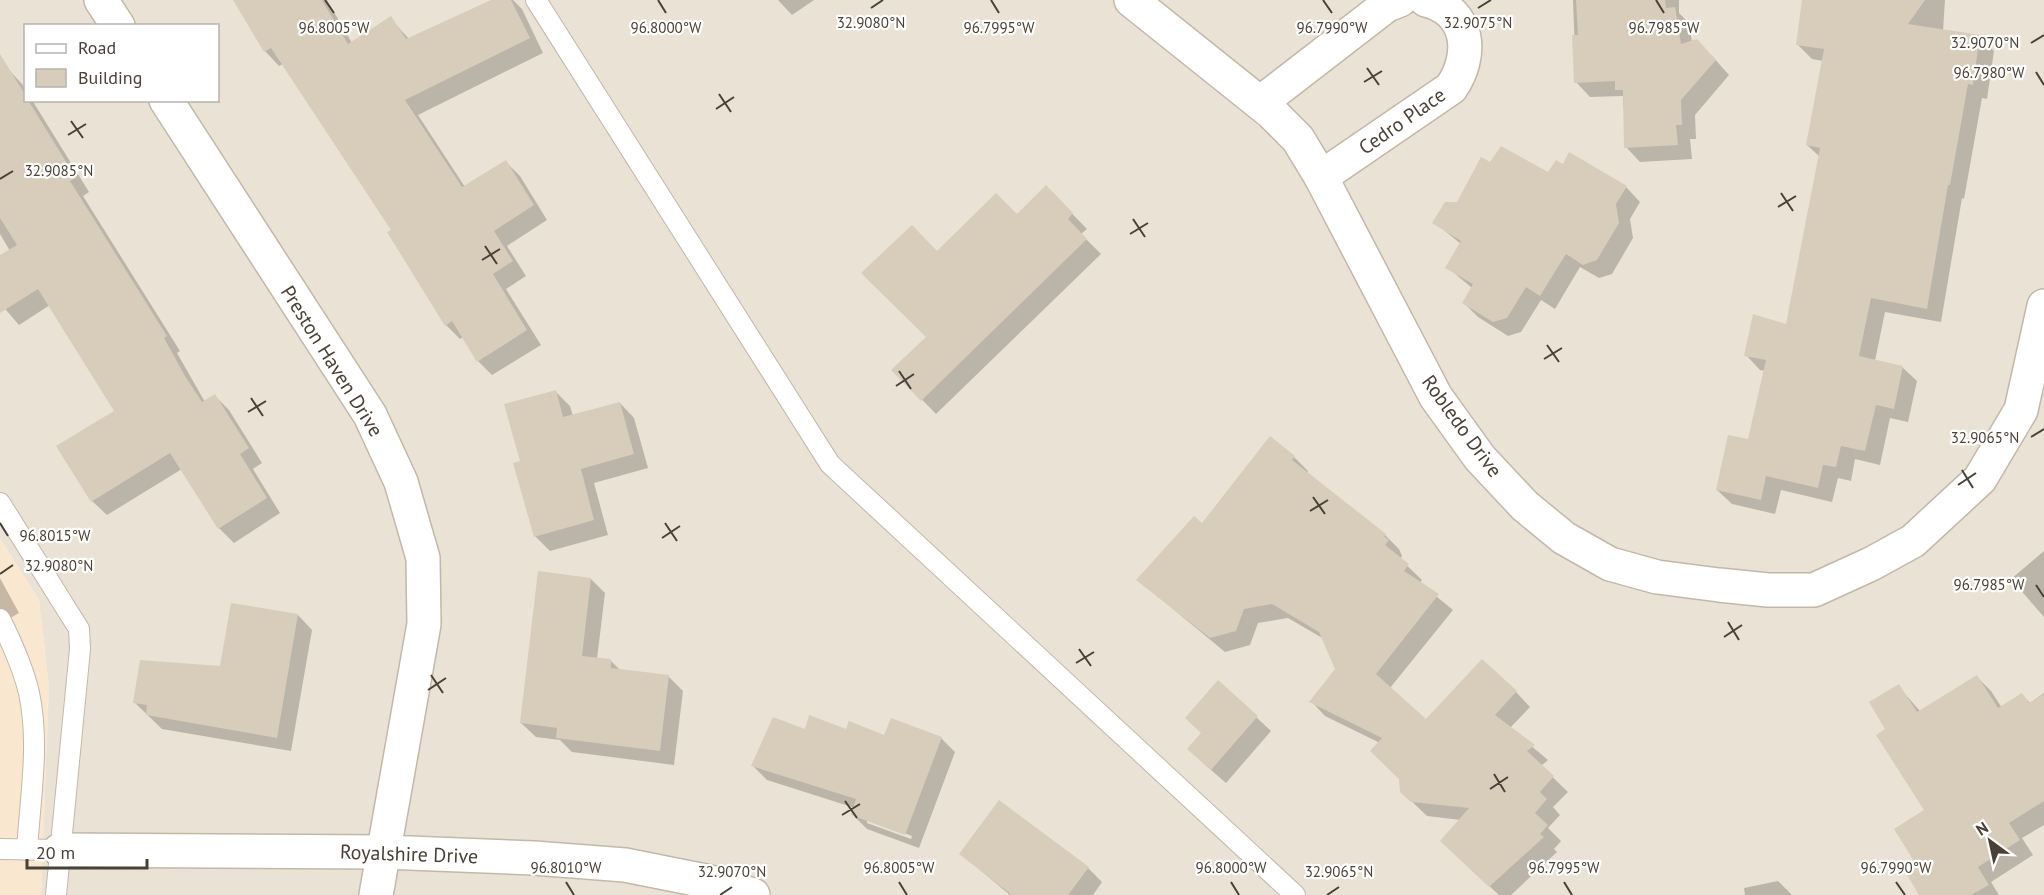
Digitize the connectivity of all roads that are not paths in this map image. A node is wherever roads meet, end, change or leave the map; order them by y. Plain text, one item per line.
1 (101, 0) edge
2 (536, 0) edge
3 (1131, 0) edge
4 (1400, 0) edge
5 (1426, 0) edge
6 (117, 24) edge
7 (167, 102) edge
8 (1260, 103) junction
9 (1321, 177) junction
10 (2044, 306) edge
11 (0, 503) edge
12 (0, 620) edge
13 (0, 849) edge
14 (27, 850) junction
15 (60, 850) junction
16 (384, 852) junction
17 (56, 895) edge
18 (375, 895) edge
19 (753, 895) edge
20 (1295, 895) edge

1 - 6 street
2 - 20 lane
3 - 8 street, Robledo Drive
4 - 8 street
5 - 9 street, Cedro Place
7 - 16 street, Preston Haven Drive
8 - 9 street, Robledo Drive
9 - 10 street, Robledo Drive
11 - 15 lane
12 - 14 lane
13 - 14 lane
14 - 15 lane
15 - 16 street, Royalshire Drive
15 - 17 lane
16 - 18 street, Preston Haven Drive
16 - 19 street, Royalshire Drive

